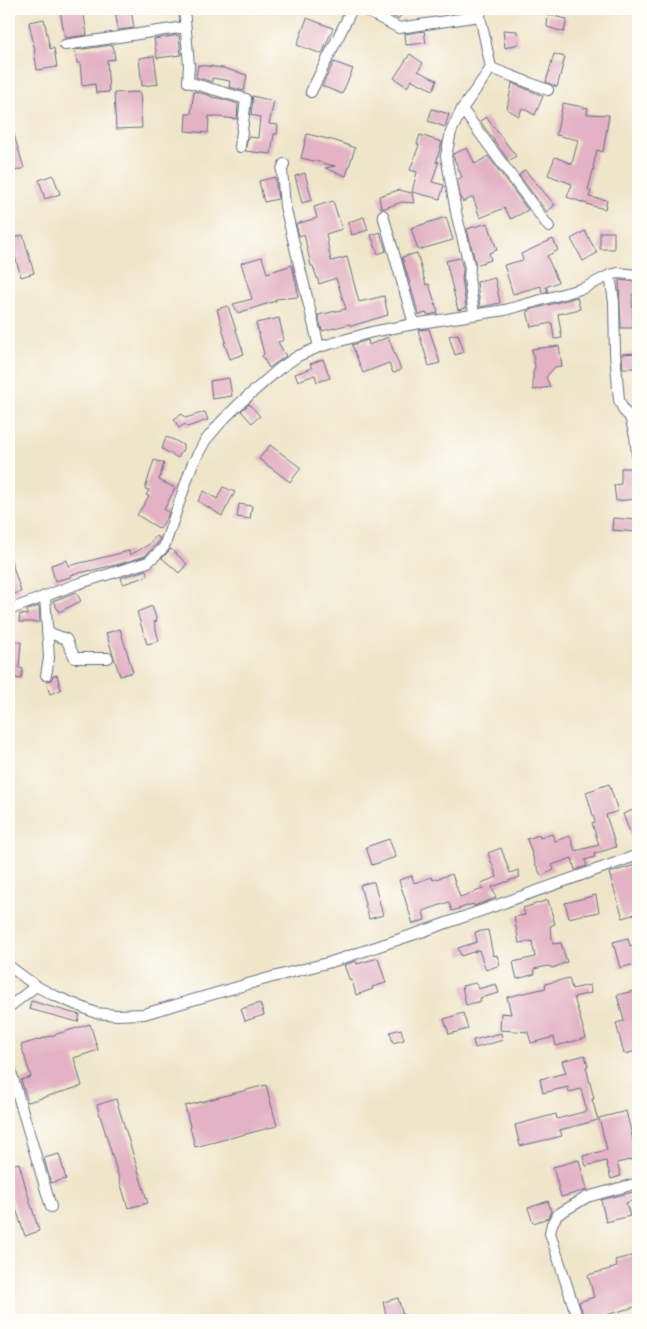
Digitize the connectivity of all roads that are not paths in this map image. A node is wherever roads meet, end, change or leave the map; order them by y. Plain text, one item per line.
1 (184, 9) edge
2 (352, 9) edge
3 (363, 9) edge
4 (480, 13) edge
5 (186, 27) junction
6 (65, 45) dead end
7 (491, 68) junction
8 (548, 90) dead end
9 (311, 92) dead end
10 (462, 110) junction
11 (240, 147) dead end
12 (284, 164) dead end
13 (383, 215) dead end
14 (549, 227) dead end
15 (610, 275) junction
16 (638, 275) edge
17 (474, 314) junction
18 (414, 324) junction
19 (319, 347) junction
20 (638, 464) edge
21 (45, 596) junction
22 (9, 610) edge
23 (47, 632) junction
24 (108, 658) dead end
25 (46, 675) dead end
26 (638, 855) edge
27 (9, 966) edge
28 (36, 986) junction
29 (9, 1007) edge
30 (9, 1065) edge
31 (638, 1183) edge
32 (51, 1207) dead end
33 (578, 1320) edge

1 - 5 street
2 - 9 street
3 - 4 street
4 - 7 street
5 - 6 street
5 - 11 street
7 - 8 street
7 - 10 street
10 - 14 street
10 - 17 street
12 - 19 street
13 - 18 street
15 - 16 street
15 - 17 street
15 - 20 street
17 - 18 street
18 - 19 street
19 - 21 street
21 - 22 street
21 - 23 street
23 - 24 street
23 - 25 street
26 - 28 street
27 - 28 street
28 - 29 street
30 - 32 street
31 - 33 street

